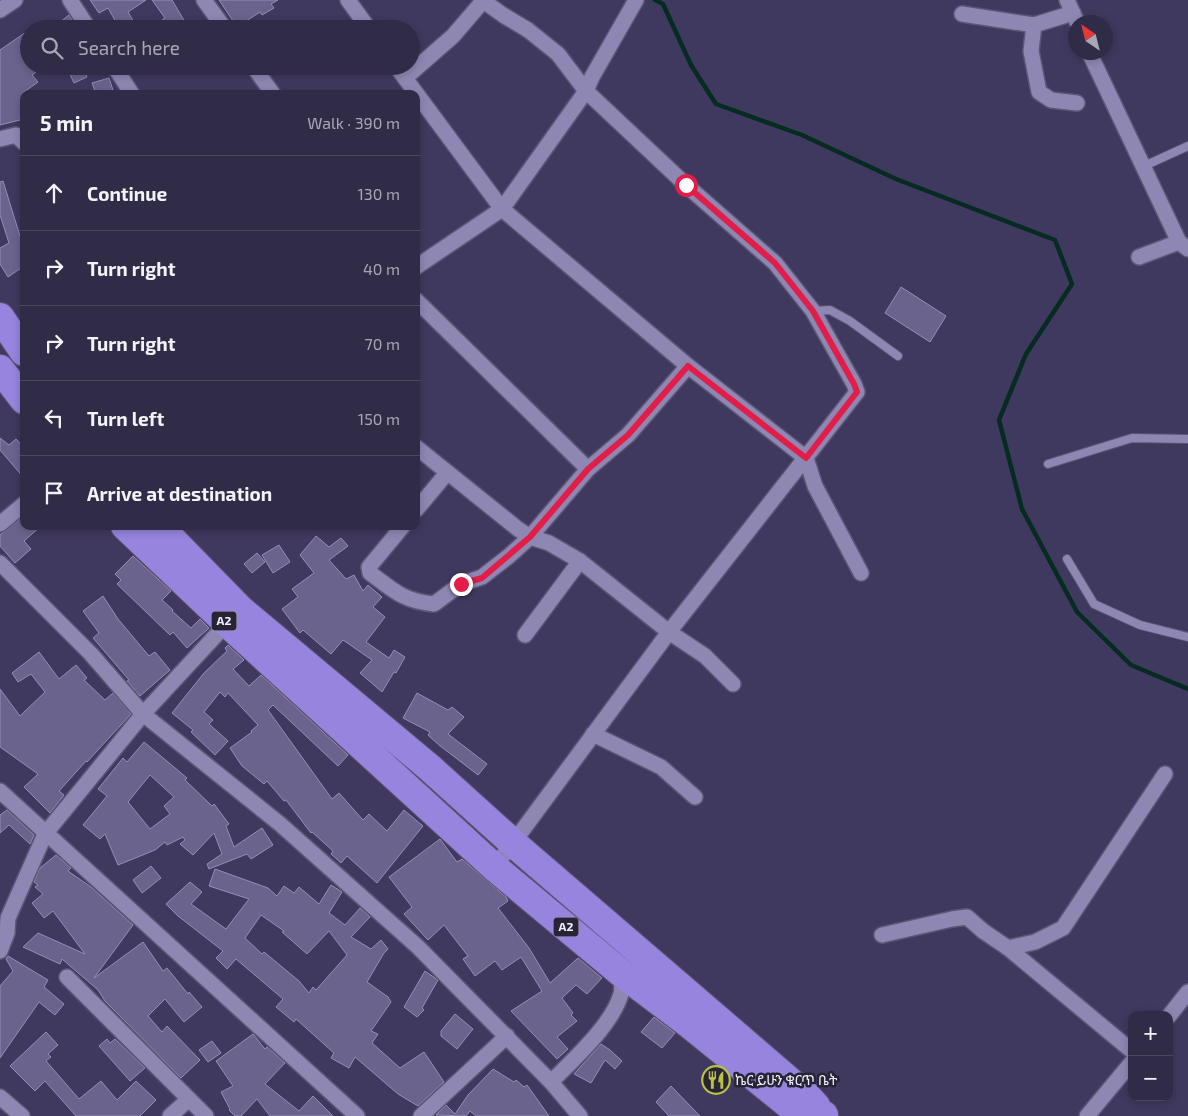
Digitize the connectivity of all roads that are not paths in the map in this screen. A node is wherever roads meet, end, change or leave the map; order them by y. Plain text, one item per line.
1 (15, 0) edge
2 (70, 0) edge
3 (204, 0) edge
4 (348, 0) edge
5 (483, 0) edge
6 (636, 0) edge
7 (0, 10) edge
8 (1072, 12) edge
9 (962, 14) dead end
10 (83, 20) edge
11 (218, 20) edge
12 (362, 20) edge
13 (1034, 25) junction
14 (1093, 60) edge
15 (420, 68) edge
16 (120, 75) edge
17 (259, 75) edge
18 (129, 90) edge
19 (270, 90) edge
20 (586, 91) junction
21 (420, 102) edge
22 (1078, 103) dead end
23 (0, 138) edge
24 (20, 139) edge
25 (1188, 146) edge
26 (1142, 168) junction
27 (502, 209) junction
28 (1183, 246) edge
29 (1139, 257) dead end
30 (420, 264) edge
31 (420, 304) edge
32 (813, 311) junction
33 (0, 316) edge
34 (20, 347) edge
35 (20, 356) edge
36 (898, 356) dead end
37 (688, 366) junction
38 (1, 370) edge
39 (20, 395) edge
40 (1188, 439) edge
41 (420, 450) edge
42 (806, 458) junction
43 (1048, 464) dead end
44 (588, 469) junction
45 (447, 473) junction
46 (420, 505) edge
47 (20, 507) edge
48 (0, 524) edge
49 (130, 530) edge
50 (162, 530) edge
51 (400, 530) edge
52 (530, 537) junction
53 (1067, 558) dead end
54 (580, 561) junction
55 (0, 563) edge
56 (862, 573) dead end
57 (234, 616) junction
58 (669, 632) junction
59 (525, 635) dead end
60 (1188, 637) edge
61 (733, 684) dead end
62 (334, 703) junction
63 (143, 714) junction
64 (593, 734) junction
65 (1165, 774) dead end
66 (0, 791) edge
67 (695, 797) dead end
68 (46, 834) junction
69 (513, 843) junction
70 (494, 867) junction
71 (882, 936) dead end
72 (622, 937) junction
73 (1008, 948) junction
74 (0, 951) edge
75 (620, 972) junction
76 (68, 977) dead end
77 (1188, 992) edge
78 (1173, 1011) edge
79 (695, 1015) junction
80 (507, 1036) junction
81 (1128, 1048) edge
82 (1128, 1067) edge
83 (551, 1082) junction
84 (0, 1096) edge
85 (189, 1099) junction
86 (349, 1113) edge
87 (22, 1116) edge
88 (170, 1116) edge
89 (206, 1116) edge
90 (421, 1116) edge
91 (580, 1116) edge
92 (825, 1116) edge
93 (1087, 1116) edge

1 - 7 street
2 - 10 street
3 - 11 street
4 - 12 street
5 - 15 street
5 - 20 street
6 - 20 street
8 - 13 street
9 - 13 street
13 - 22 street
14 - 26 street
16 - 18 street
17 - 19 street
20 - 27 street
20 - 32 street
21 - 27 street
23 - 24 street
25 - 26 lane
26 - 28 street
27 - 30 street
27 - 37 street
28 - 29 street
31 - 44 street
32 - 36 lane
32 - 42 street
33 - 34 highway
35 - 38 street
37 - 42 street
37 - 44 street
38 - 39 highway
40 - 43 lane
41 - 45 street
42 - 56 street
42 - 58 street
44 - 52 street
45 - 46 street
45 - 52 street
47 - 48 street
49 - 57 highway, A2
50 - 57 highway, A2
51 - 52 street
52 - 54 street
53 - 60 lane
54 - 58 street
54 - 59 street
55 - 63 street
57 - 62 highway, A2
57 - 63 street
58 - 61 street
58 - 64 street
62 - 69 highway, A2
62 - 70 highway, A2
63 - 68 street
63 - 80 street
64 - 67 street
64 - 69 street
65 - 73 street
66 - 68 street
68 - 74 street
68 - 86 street
69 - 70 street
69 - 72 highway, A2
70 - 75 highway, A2
71 - 73 street
72 - 75 street
72 - 79 highway, A2
73 - 81 street
75 - 79 highway, A2
75 - 83 street
76 - 85 street
77 - 78 street
79 - 92 highway, A2
80 - 83 street
80 - 90 street
82 - 93 street
83 - 91 street
84 - 87 street
85 - 88 street
85 - 89 street

